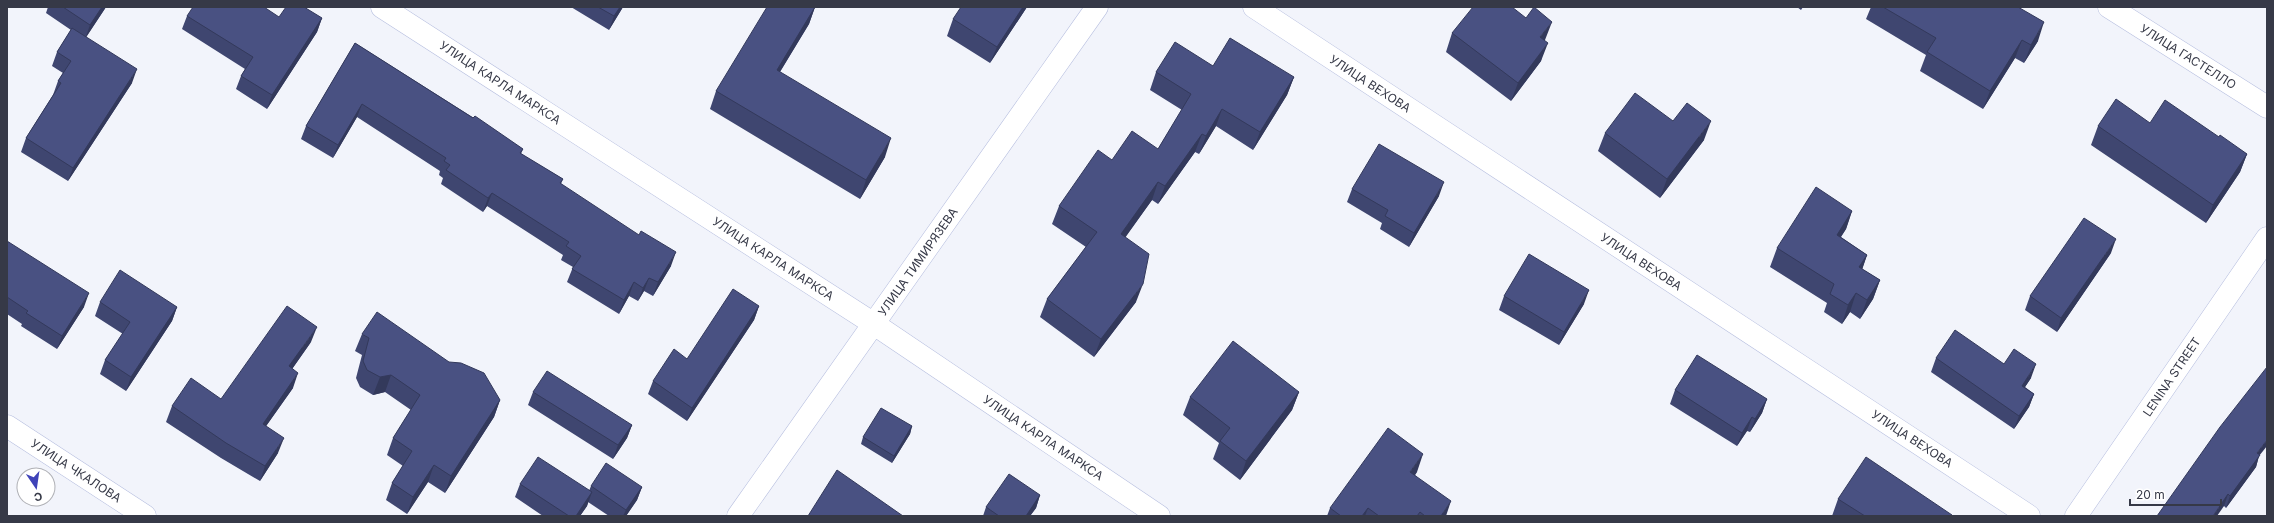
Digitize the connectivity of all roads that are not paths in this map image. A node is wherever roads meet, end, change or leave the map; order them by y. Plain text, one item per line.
1 (382, 7) edge
2 (1097, 7) edge
3 (1254, 7) edge
4 (2109, 7) edge
5 (2267, 107) edge
6 (2267, 238) edge
7 (874, 324) junction
8 (7, 426) edge
9 (145, 516) edge
10 (738, 516) edge
11 (1159, 516) edge
12 (2029, 516) edge
13 (2076, 516) edge

1 - 7 street, УЛИЦА КАРЛА МАРКСА
2 - 7 street, УЛИЦА ТИМИРЯЗЕВА
3 - 12 street, УЛИЦА ВЕХОВА
4 - 5 street, УЛИЦА ГАСТЕЛЛО
6 - 13 street, LENINA STREET
7 - 10 street, УЛИЦА ТИМИРЯЗЕВА
7 - 11 street, УЛИЦА КАРЛА МАРКСА
8 - 9 street, УЛИЦА ЧКАЛОВА

